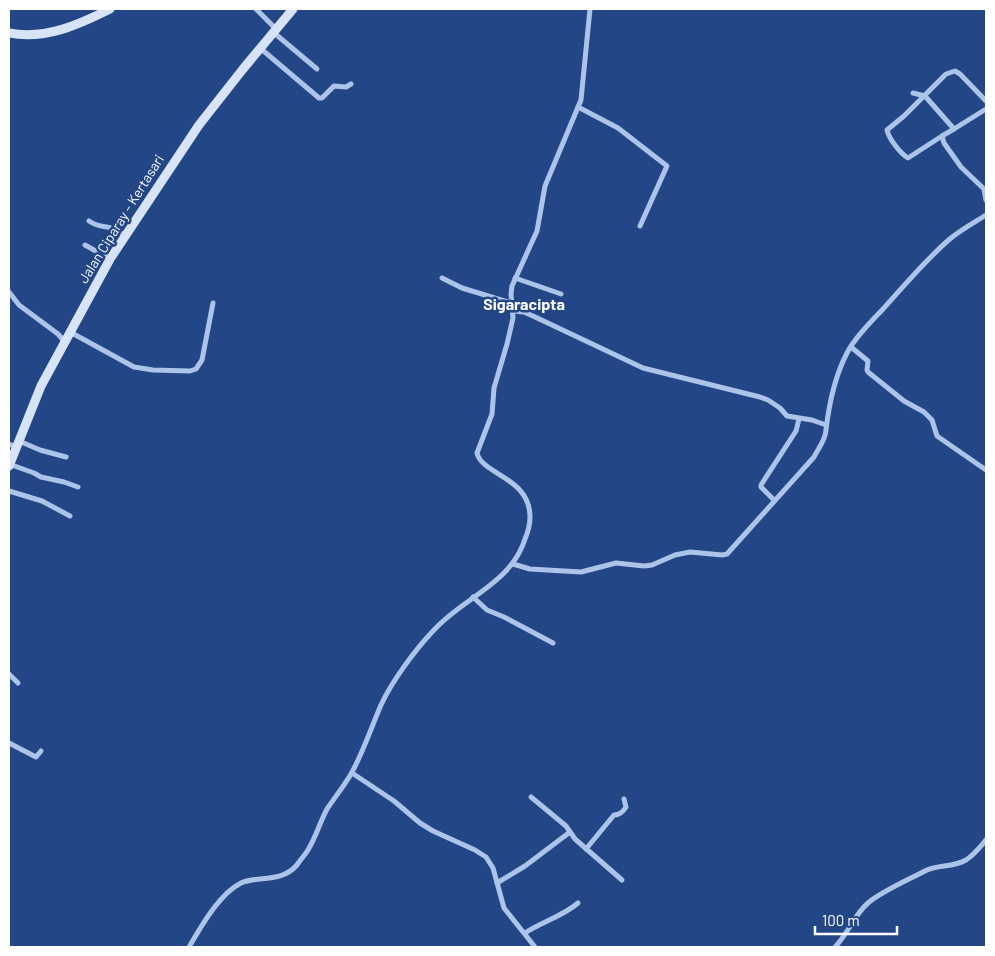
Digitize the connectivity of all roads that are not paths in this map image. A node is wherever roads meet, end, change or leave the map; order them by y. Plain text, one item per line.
1 (110, 9) edge
2 (256, 9) edge
3 (292, 9) edge
4 (590, 9) edge
5 (275, 30) junction
6 (9, 33) edge
7 (260, 48) junction
8 (317, 69) dead end
9 (350, 84) dead end
10 (913, 94) dead end
11 (925, 96) junction
12 (986, 100) edge
13 (578, 107) junction
14 (986, 109) edge
15 (954, 128) junction
16 (942, 136) junction
17 (986, 200) edge
18 (986, 215) edge
19 (89, 221) dead end
20 (640, 226) dead end
21 (125, 236) junction
22 (85, 245) dead end
23 (110, 259) junction
24 (442, 278) dead end
25 (515, 278) junction
26 (9, 292) edge
27 (561, 294) dead end
28 (213, 303) dead end
29 (511, 303) junction
30 (513, 311) junction
31 (70, 331) junction
32 (64, 341) junction
33 (851, 347) junction
34 (799, 419) junction
35 (826, 425) junction
36 (14, 444) edge
37 (66, 457) dead end
38 (9, 465) edge
39 (986, 470) edge
40 (78, 487) dead end
41 (9, 491) edge
42 (774, 500) junction
43 (70, 516) dead end
44 (513, 564) junction
45 (473, 597) junction
46 (553, 643) dead end
47 (9, 674) edge
48 (18, 683) dead end
49 (9, 743) edge
50 (41, 751) dead end
51 (352, 773) junction
52 (531, 797) dead end
53 (624, 799) dead end
54 (570, 832) junction
55 (986, 840) edge
56 (586, 849) junction
57 (622, 880) dead end
58 (497, 883) junction
59 (578, 903) dead end
60 (526, 933) junction
61 (189, 947) edge
62 (535, 947) edge
63 (835, 947) edge

1 - 6 main road
2 - 5 street
3 - 5 main road, Jalan Ciparay - Kertasari
4 - 13 street
5 - 7 main road, Jalan Ciparay - Kertasari
5 - 8 street
7 - 9 street
7 - 21 main road, Jalan Ciparay - Kertasari
10 - 11 street
11 - 12 street
11 - 15 street
11 - 16 street
13 - 20 street
13 - 25 street
14 - 15 street
15 - 16 street
16 - 17 street
18 - 33 street
19 - 21 street
21 - 23 main road, Jalan Ciparay - Kertasari
22 - 23 street
23 - 31 main road, Jalan Ciparay - Kertasari
24 - 29 street
25 - 27 street
25 - 29 street
26 - 32 street
28 - 31 street
29 - 30 street
30 - 34 street
30 - 44 street
31 - 32 main road, Jalan Ciparay - Kertasari
32 - 36 main road, Jalan Ciparay - Kertasari
33 - 35 street
33 - 39 street
34 - 35 street
34 - 42 street
35 - 42 street
36 - 37 street
36 - 38 main road, Jalan Ciparay - Kertasari
38 - 40 street
41 - 43 street
42 - 44 street
44 - 45 street
45 - 46 street
45 - 51 street
47 - 48 street
49 - 50 street
51 - 58 street
51 - 61 street
52 - 54 street
53 - 56 street
54 - 56 street
54 - 58 street
55 - 63 street
56 - 57 street
58 - 60 street
59 - 60 street
60 - 62 street

